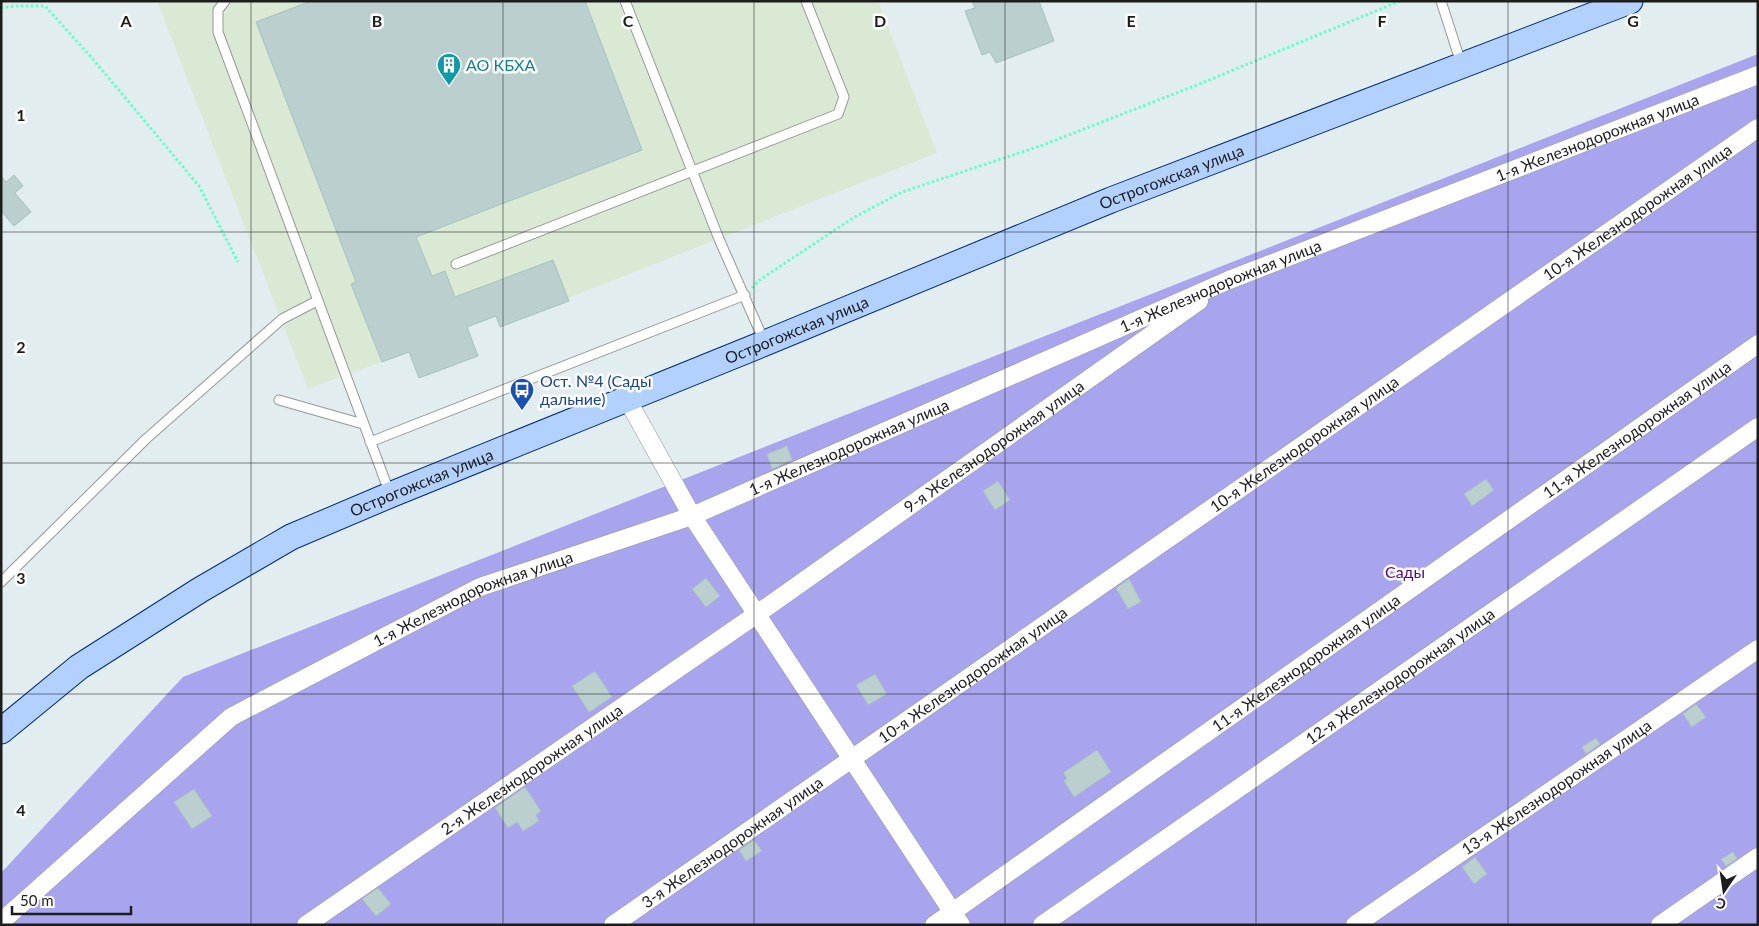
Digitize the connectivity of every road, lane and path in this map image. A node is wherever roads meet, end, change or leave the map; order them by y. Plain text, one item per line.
1 (225, 1) edge
2 (625, 1) edge
3 (806, 1) edge
4 (1400, 1) edge
5 (1441, 1) edge
6 (1630, 1) edge
7 (1, 8) edge
8 (1462, 66) junction
9 (1758, 74) edge
10 (1758, 128) edge
11 (693, 171) junction
12 (238, 262) dead end
13 (456, 264) dead end
14 (1229, 280) junction
15 (744, 295) junction
16 (317, 300) junction
17 (765, 343) junction
18 (1758, 344) edge
19 (627, 399) junction
20 (279, 400) dead end
21 (363, 424) junction
22 (1758, 427) edge
23 (370, 442) junction
24 (390, 495) junction
25 (692, 516) junction
26 (1, 582) edge
27 (757, 614) junction
28 (1758, 649) edge
29 (1, 731) edge
30 (852, 759) junction
31 (1758, 857) edge
32 (957, 918) edge
33 (1, 922) edge
34 (306, 925) edge
35 (613, 925) edge
36 (934, 925) edge
37 (1042, 925) edge
38 (1355, 925) edge
39 (1660, 925) edge

1 - 16 lane
2 - 11 lane
3 - 11 lane
4 - 15 path
5 - 8 lane
6 - 8 street, Острогожская улица
7 - 12 path
8 - 17 street, Острогожская улица
9 - 14 street, 1-я Железнодорожная улица
10 - 30 street, 10-я Железнодорожная улица
11 - 13 lane
11 - 15 lane
14 - 25 street, 1-я Железнодорожная улица
14 - 27 street, 9-я Железнодорожная улица
15 - 17 lane
15 - 23 lane
16 - 21 lane
16 - 26 lane
17 - 19 street, Острогожская улица
18 - 32 street, 11-я Железнодорожная улица
19 - 24 street, Острогожская улица
19 - 25 street
20 - 21 lane
21 - 23 lane
22 - 37 street, 12-я Железнодорожная улица
23 - 24 lane
24 - 29 street, Острогожская улица
25 - 27 street
25 - 33 street, 1-я Железнодорожная улица
27 - 30 street
27 - 34 street, 2-я Железнодорожная улица
28 - 38 street, 13-я Железнодорожная улица
30 - 32 street
30 - 35 street, 3-я Железнодорожная улица
31 - 39 street
32 - 36 street, 11-я Железнодорожная улица

